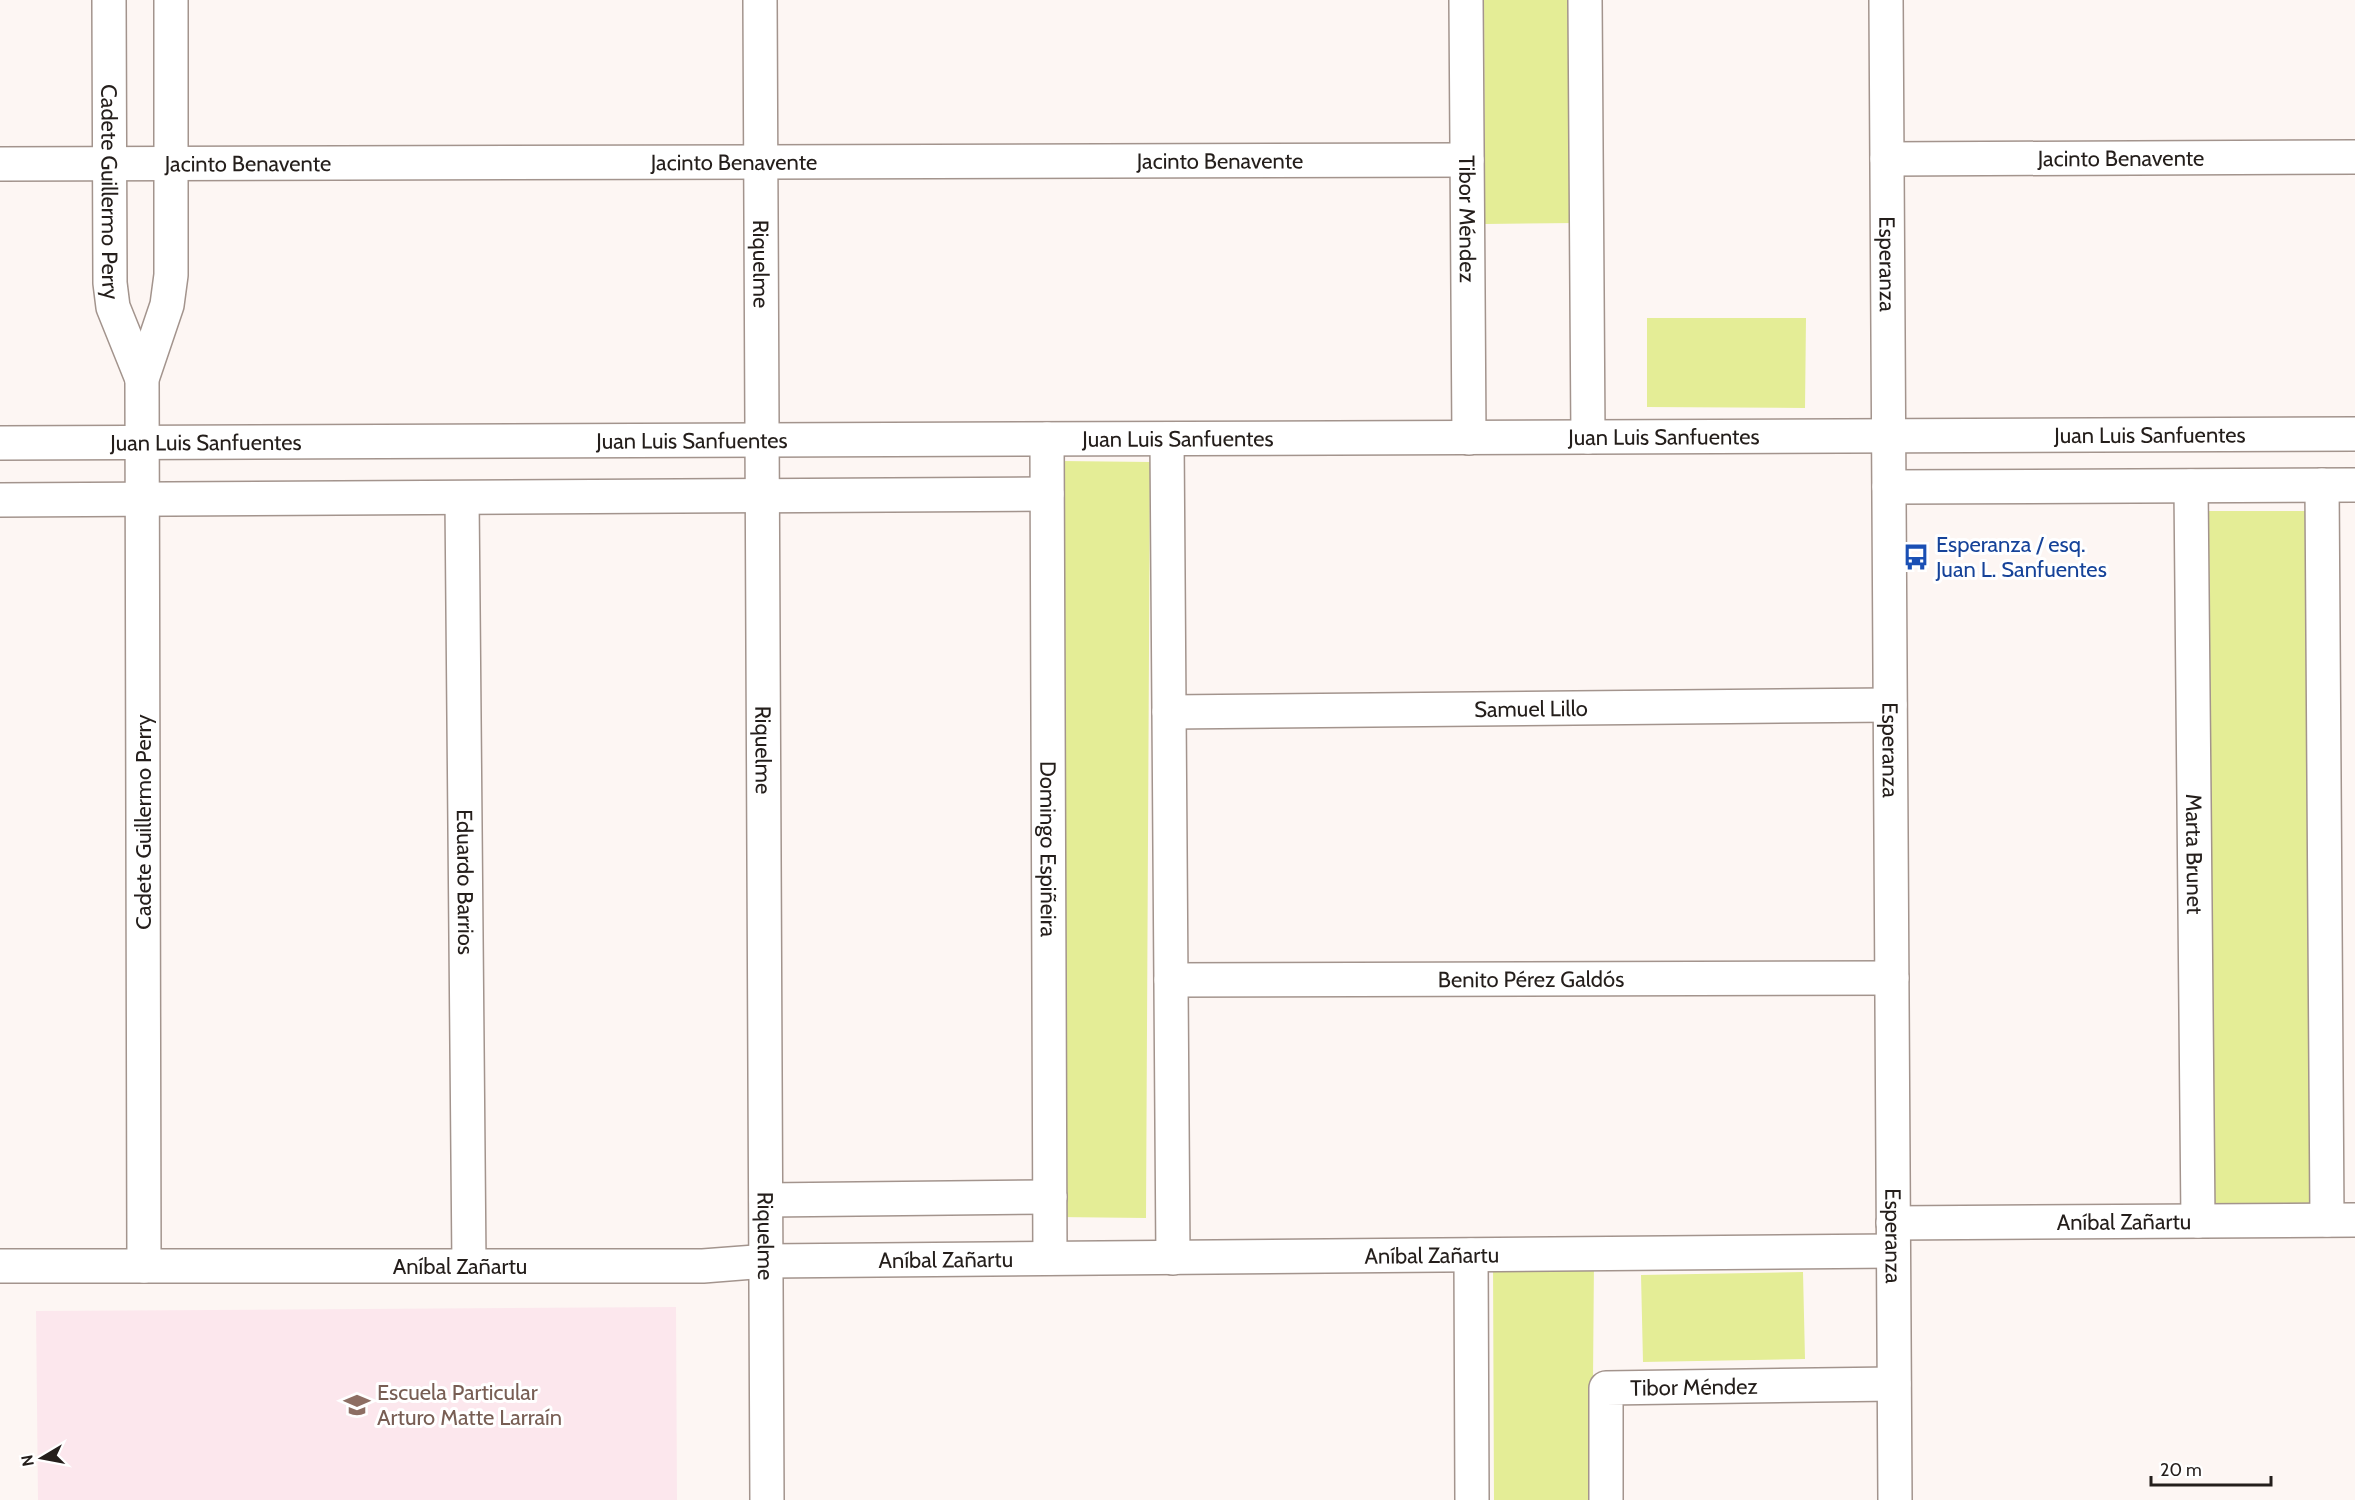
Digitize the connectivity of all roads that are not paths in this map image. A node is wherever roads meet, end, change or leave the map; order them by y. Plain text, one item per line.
1 (108, 0) edge
2 (171, 0) edge
3 (760, 0) edge
4 (1466, 0) edge
5 (1585, 0) edge
6 (1886, 0) edge
7 (2355, 157) edge
8 (1887, 159) junction
9 (1467, 160) junction
10 (762, 162) junction
11 (171, 163) junction
12 (0, 164) edge
13 (109, 164) junction
14 (142, 379) junction
15 (2355, 434) edge
16 (1889, 436) junction
17 (1588, 437) junction
18 (1469, 438) junction
19 (1047, 439) junction
20 (1167, 439) junction
21 (763, 440) junction
22 (142, 442) junction
23 (0, 443) edge
24 (2322, 485) junction
25 (2355, 485) edge
26 (1890, 486) junction
27 (2191, 486) junction
28 (1047, 494) junction
29 (762, 496) junction
30 (462, 498) junction
31 (142, 499) junction
32 (0, 500) edge
33 (1890, 705) junction
34 (1169, 712) junction
35 (1892, 978) junction
36 (1171, 980) junction
37 (1050, 1197) junction
38 (766, 1200) junction
39 (2341, 1220) edge
40 (2198, 1221) junction
41 (1893, 1237) junction
42 (1471, 1255) junction
43 (1050, 1258) junction
44 (1173, 1258) junction
45 (766, 1261) junction
46 (0, 1266) edge
47 (144, 1266) junction
48 (469, 1266) junction
49 (1894, 1384) junction
50 (767, 1500) edge
51 (1472, 1500) edge
52 (1606, 1500) edge
53 (1895, 1500) edge

1 - 13 street, Cadete Guillermo Perry
2 - 11 street, Cadete Guillermo Perry
3 - 10 street, Riquelme
4 - 9 street, Tibor Méndez
5 - 17 street
6 - 8 street, Esperanza
7 - 8 street, Jacinto Benavente
8 - 16 street, Esperanza
9 - 10 street, Jacinto Benavente
9 - 18 street, Tibor Méndez
10 - 11 street, Jacinto Benavente
10 - 21 street, Riquelme
11 - 13 street, Jacinto Benavente
11 - 14 street, Cadete Guillermo Perry
12 - 13 street, Jacinto Benavente
13 - 14 street, Cadete Guillermo Perry
14 - 22 street, Cadete Guillermo Perry
15 - 16 street, Juan Luis Sanfuentes
16 - 17 street, Juan Luis Sanfuentes
16 - 26 street, Esperanza
17 - 18 street, Juan Luis Sanfuentes
18 - 20 street, Juan Luis Sanfuentes
19 - 20 street, Juan Luis Sanfuentes
19 - 21 street, Juan Luis Sanfuentes
19 - 28 street, Domingo Espiñeira
20 - 34 street
21 - 22 street, Juan Luis Sanfuentes
21 - 29 street, Riquelme
22 - 23 street, Juan Luis Sanfuentes
22 - 31 street, Cadete Guillermo Perry
24 - 25 street
24 - 27 street
24 - 39 street
26 - 27 street
26 - 33 street, Esperanza
27 - 40 street, Marta Brunet
28 - 29 street
28 - 37 street, Domingo Espiñeira
29 - 30 street
29 - 38 street, Riquelme
30 - 31 street
30 - 48 street, Eduardo Barrios
31 - 32 street
31 - 47 street, Cadete Guillermo Perry
33 - 34 street, Samuel Lillo
33 - 35 street, Esperanza
34 - 36 street
35 - 36 street, Benito Pérez Galdós
35 - 41 street, Esperanza
36 - 44 street
37 - 38 street
37 - 43 street, Domingo Espiñeira
38 - 45 street, Riquelme
39 - 40 street, Aníbal Zañartu
40 - 41 street, Aníbal Zañartu
41 - 42 street, Aníbal Zañartu
41 - 49 street, Esperanza
42 - 44 street, Aníbal Zañartu
42 - 51 street
43 - 44 street, Aníbal Zañartu
43 - 45 street, Aníbal Zañartu
45 - 48 street, Aníbal Zañartu
45 - 50 street, Riquelme
46 - 47 street, Aníbal Zañartu
47 - 48 street, Aníbal Zañartu
49 - 52 street, Tibor Méndez
49 - 53 street, Esperanza

